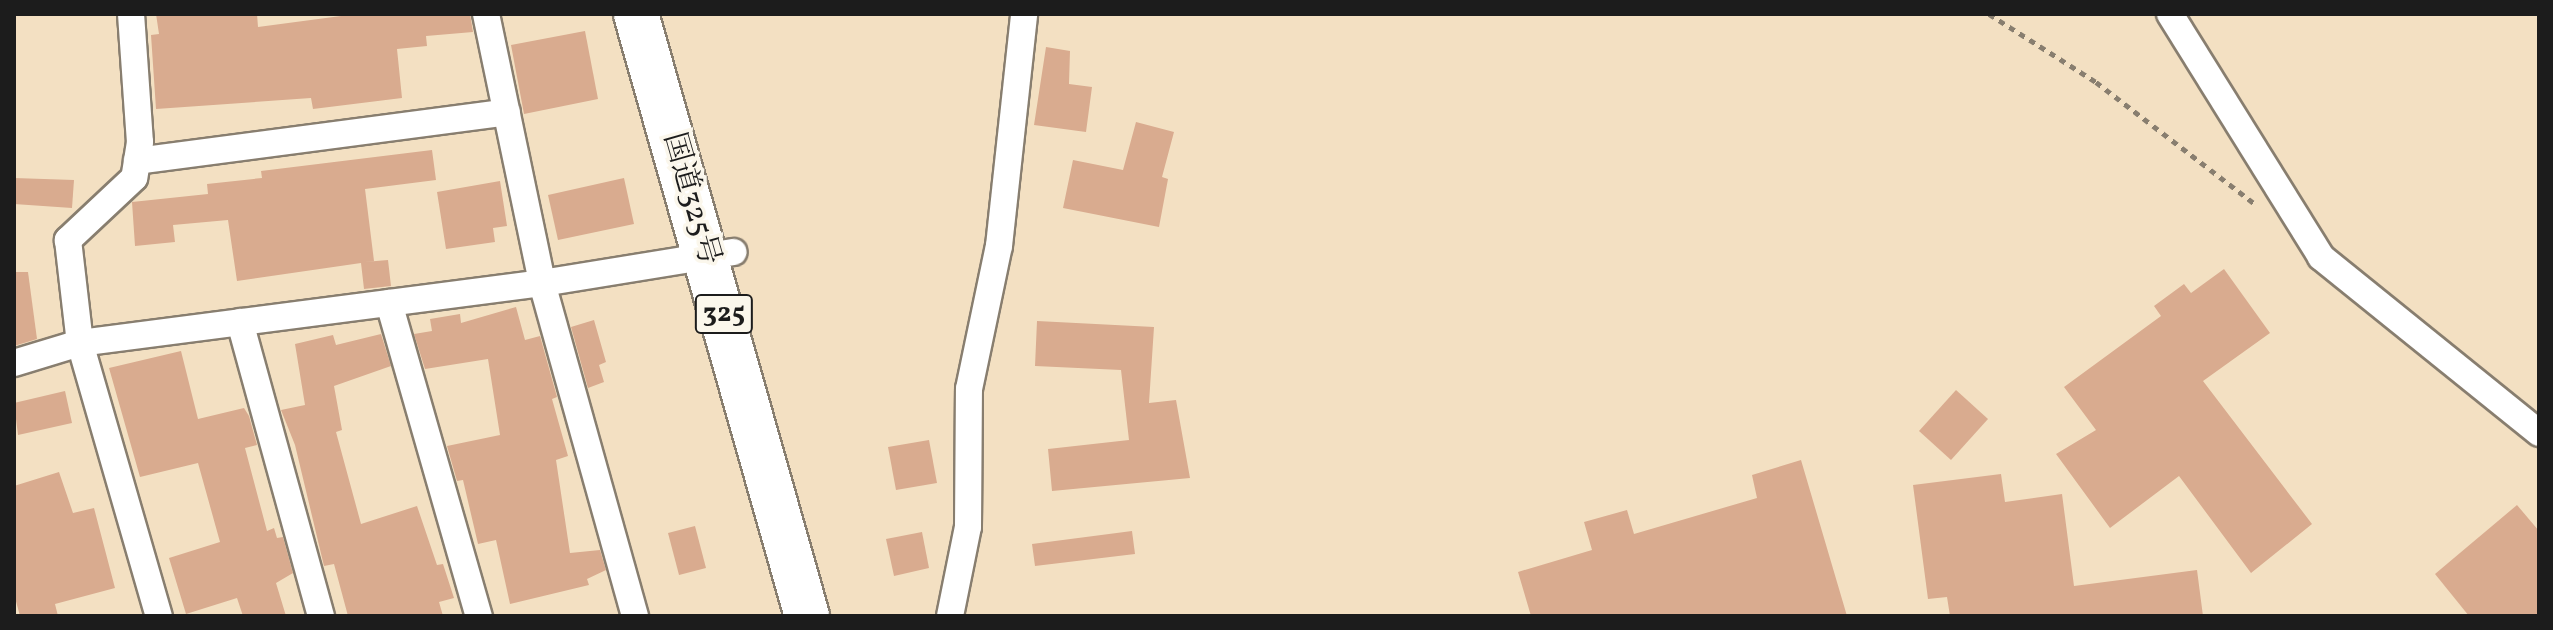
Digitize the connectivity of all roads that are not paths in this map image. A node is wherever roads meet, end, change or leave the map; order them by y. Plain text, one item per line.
1 (131, 14) edge
2 (486, 14) edge
3 (636, 14) edge
4 (666, 14) edge
5 (1024, 14) edge
6 (2170, 14) edge
7 (507, 112) junction
8 (137, 161) junction
9 (721, 254) junction
10 (542, 283) junction
11 (389, 303) junction
12 (240, 322) junction
13 (80, 343) junction
14 (14, 363) edge
15 (2539, 433) edge
16 (159, 616) edge
17 (321, 616) edge
18 (479, 616) edge
19 (635, 616) edge
20 (807, 616) edge
21 (836, 616) edge
22 (950, 616) edge

1 - 8 street
2 - 7 street
3 - 9 highway, 国道325号 / 325
4 - 9 highway, 国道325号 / 325
5 - 22 street
6 - 15 street
7 - 8 street
7 - 10 street
8 - 13 street
9 - 10 street
9 - 20 highway, 国道325号 / 325
9 - 21 highway, 国道325号 / 325
10 - 11 street
10 - 19 street
11 - 12 street
11 - 18 street
12 - 13 street
12 - 17 street
13 - 14 street
13 - 16 street

